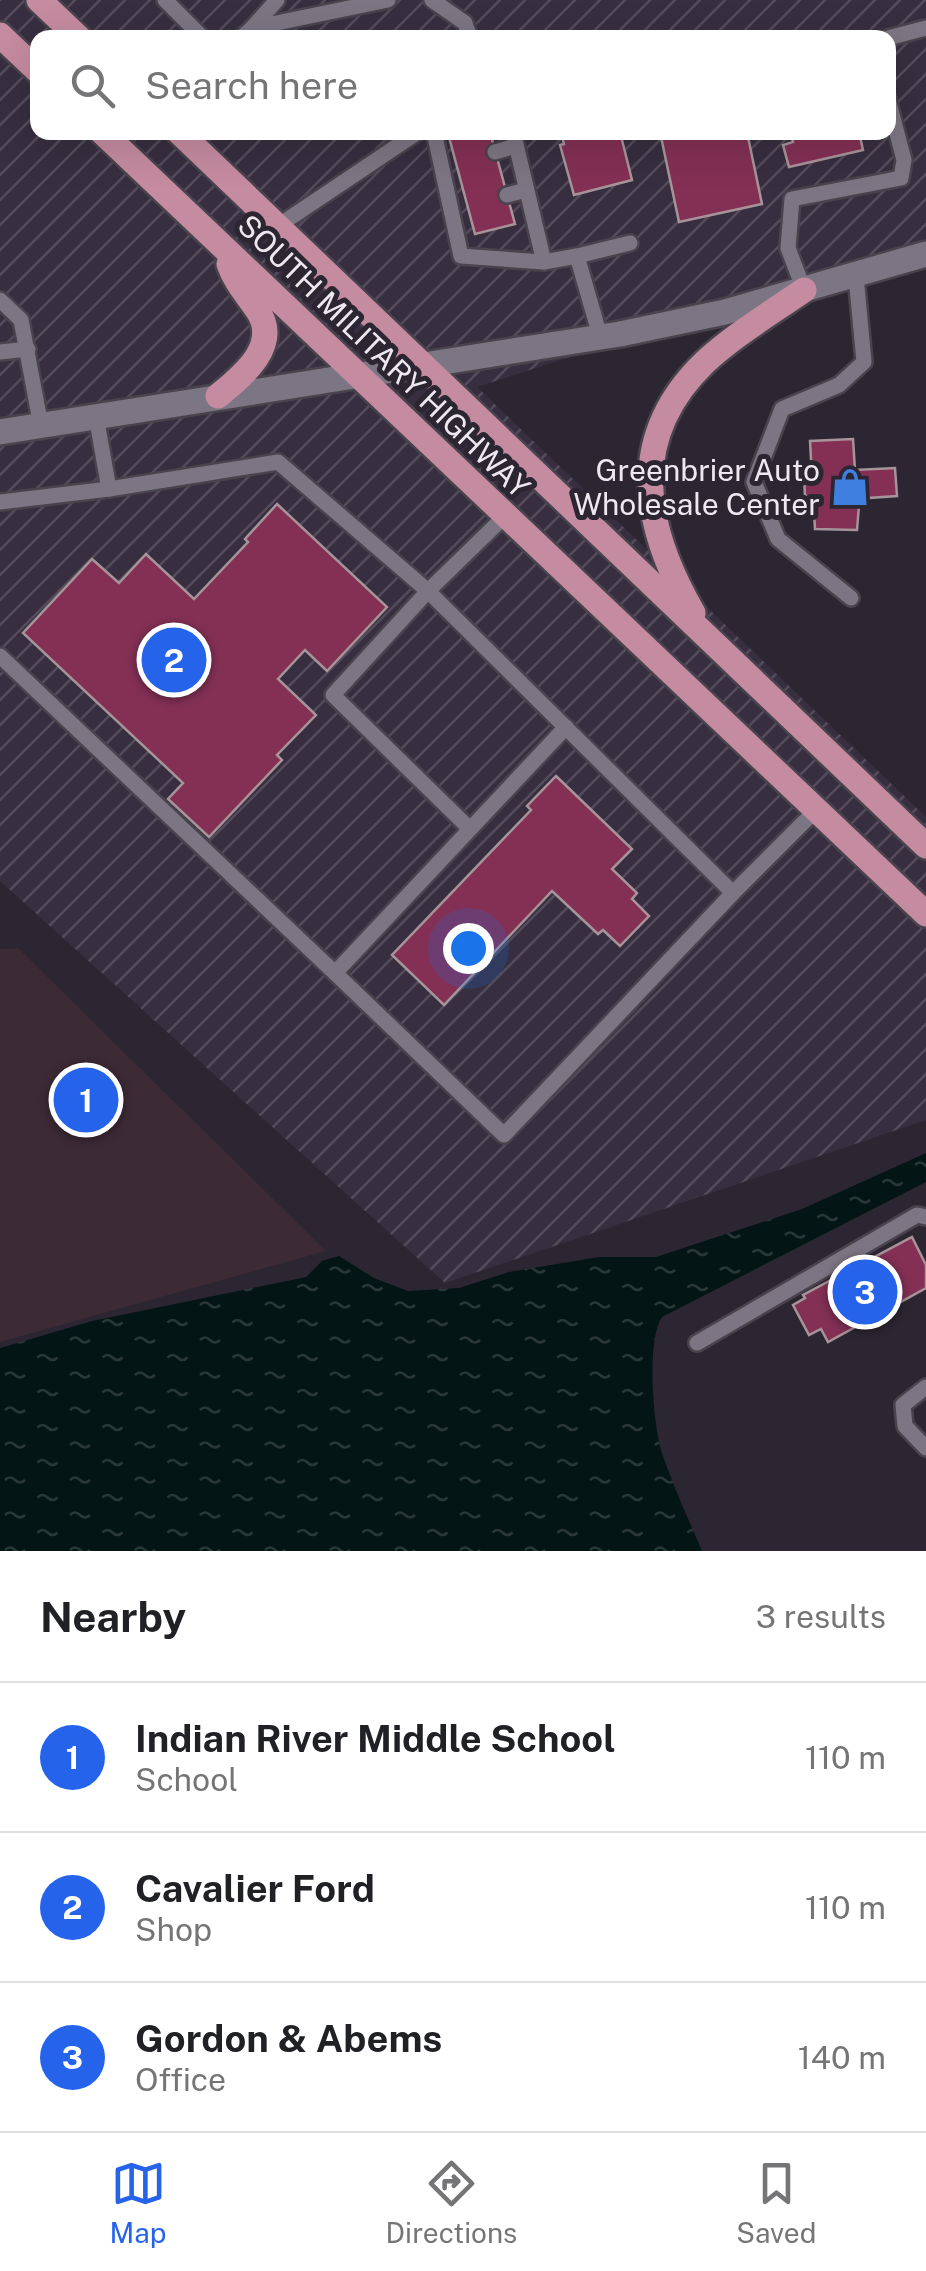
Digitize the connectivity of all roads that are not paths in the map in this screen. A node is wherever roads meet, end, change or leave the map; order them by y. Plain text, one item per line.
1 (39, 0) edge
2 (166, 0) edge
3 (277, 0) edge
4 (388, 0) edge
5 (432, 0) edge
6 (926, 28) edge
7 (71, 30) edge
8 (193, 30) edge
9 (249, 30) edge
10 (259, 30) edge
11 (467, 30) edge
12 (0, 35) edge
13 (896, 36) edge
14 (30, 63) edge
15 (896, 130) edge
16 (110, 140) edge
17 (188, 140) edge
18 (406, 140) edge
19 (438, 140) edge
20 (513, 140) edge
21 (515, 140) edge
22 (495, 152) dead end
23 (526, 190) junction
24 (506, 195) dead end
25 (467, 204) dead end
26 (451, 210) junction
27 (278, 226) junction
28 (630, 243) dead end
29 (225, 250) junction
30 (926, 254) edge
31 (578, 256) junction
32 (544, 262) junction
33 (856, 276) junction
34 (804, 290) junction
35 (0, 300) edge
36 (600, 336) junction
37 (28, 349) junction
38 (0, 352) edge
39 (420, 364) junction
40 (356, 374) junction
41 (218, 396) junction
42 (96, 416) junction
43 (41, 426) junction
44 (0, 432) edge
45 (109, 489) junction
46 (0, 502) edge
47 (506, 516) junction
48 (428, 591) junction
49 (851, 598) dead end
50 (708, 638) junction
51 (0, 656) edge
52 (566, 727) junction
53 (816, 810) junction
54 (470, 829) junction
55 (926, 846) edge
56 (733, 893) junction
57 (926, 914) edge
58 (336, 974) junction
59 (926, 1216) edge
60 (697, 1342) dead end
61 (926, 1387) edge
62 (926, 1448) edge

1 - 7 main road
2 - 8 lane
3 - 9 lane
4 - 10 lane
5 - 11 lane
6 - 13 lane
12 - 14 main road
15 - 34 lane
16 - 29 main road, SOUTH MILITARY HIGHWAY
17 - 27 main road, SOUTH MILITARY HIGHWAY
18 - 27 lane
19 - 26 lane
20 - 22 lane
21 - 23 lane
23 - 24 lane
23 - 32 lane
25 - 26 lane
26 - 32 lane
27 - 39 main road, SOUTH MILITARY HIGHWAY
28 - 31 lane
29 - 40 main road, SOUTH MILITARY HIGHWAY
29 - 41 main road
30 - 33 street
31 - 32 lane
31 - 36 lane
33 - 34 street
33 - 49 lane
34 - 36 street
34 - 50 main road
35 - 37 lane
36 - 39 street
37 - 38 lane
37 - 43 lane
39 - 40 street
39 - 50 main road, SOUTH MILITARY HIGHWAY
40 - 41 street
40 - 47 main road, SOUTH MILITARY HIGHWAY
41 - 42 street
42 - 43 street
42 - 45 lane
43 - 44 street
45 - 46 lane
45 - 48 lane
47 - 48 lane
47 - 53 main road, SOUTH MILITARY HIGHWAY
48 - 52 lane
48 - 54 lane
50 - 55 main road, SOUTH MILITARY HIGHWAY
51 - 58 lane
52 - 54 lane
52 - 56 lane
53 - 56 lane
53 - 57 main road, SOUTH MILITARY HIGHWAY
54 - 58 lane
56 - 58 lane
59 - 60 lane
61 - 62 lane

